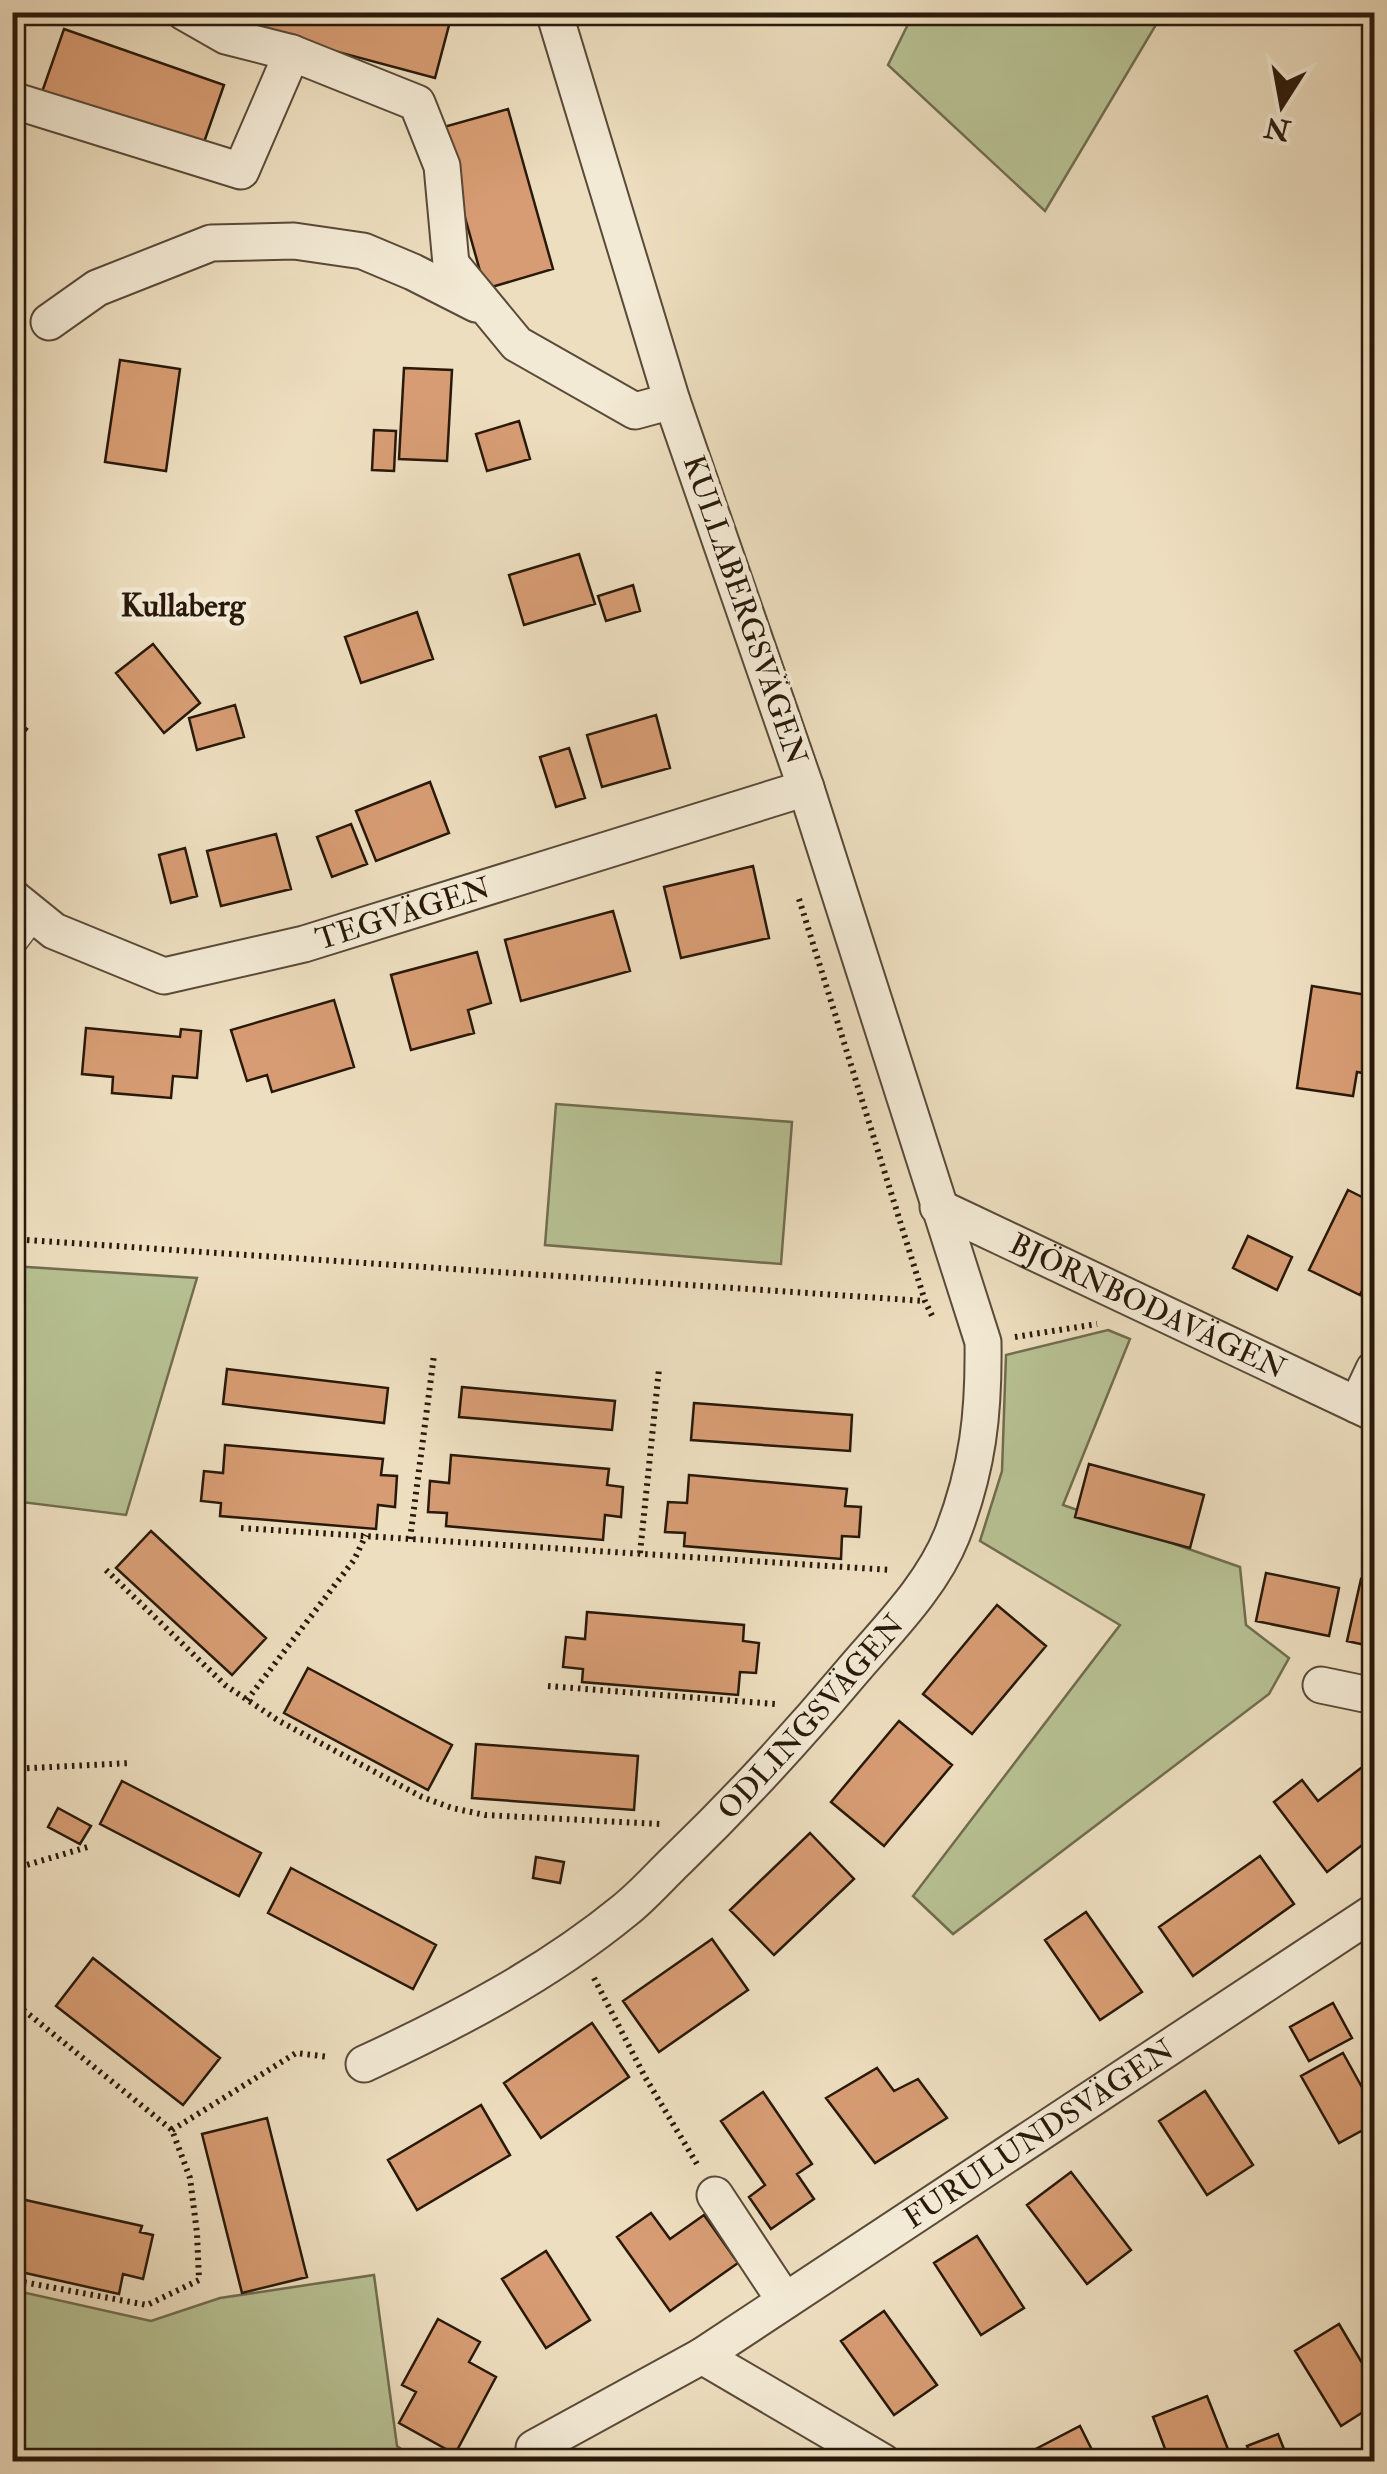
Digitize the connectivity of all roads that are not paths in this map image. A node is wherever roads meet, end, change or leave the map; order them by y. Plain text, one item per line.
1 (184, 12) edge
2 (554, 12) edge
3 (292, 53) junction
4 (12, 100) edge
5 (491, 312) junction
6 (48, 322) dead end
7 (672, 401) junction
8 (806, 788) junction
9 (24, 907) edge
10 (12, 951) edge
11 (938, 1207) junction
12 (1374, 1369) edge
13 (1366, 1409) edge
14 (1321, 1685) dead end
15 (1374, 1696) edge
16 (1374, 1912) edge
17 (364, 2064) road end
18 (715, 2195) road end
19 (785, 2301) junction
20 (702, 2356) junction
21 (534, 2448) dead end
22 (883, 2462) edge

1 - 3 street
2 - 7 street, KULLABERGSVÄGEN
3 - 4 street
3 - 5 street
5 - 6 street
5 - 7 street
7 - 8 street, KULLABERGSVÄGEN
8 - 9 street, TEGVÄGEN
8 - 11 street, KULLABERGSVÄGEN
9 - 10 lane
11 - 13 street, BJÖRNBODAVÄGEN
11 - 17 street, ODLINGSVÄGEN
12 - 13 street, BJÖRNBODAVÄGEN
14 - 15 street
16 - 19 street, FURULUNDSVÄGEN
18 - 19 street
19 - 20 street, FURULUNDSVÄGEN
20 - 21 street, FURULUNDSVÄGEN
20 - 22 street

